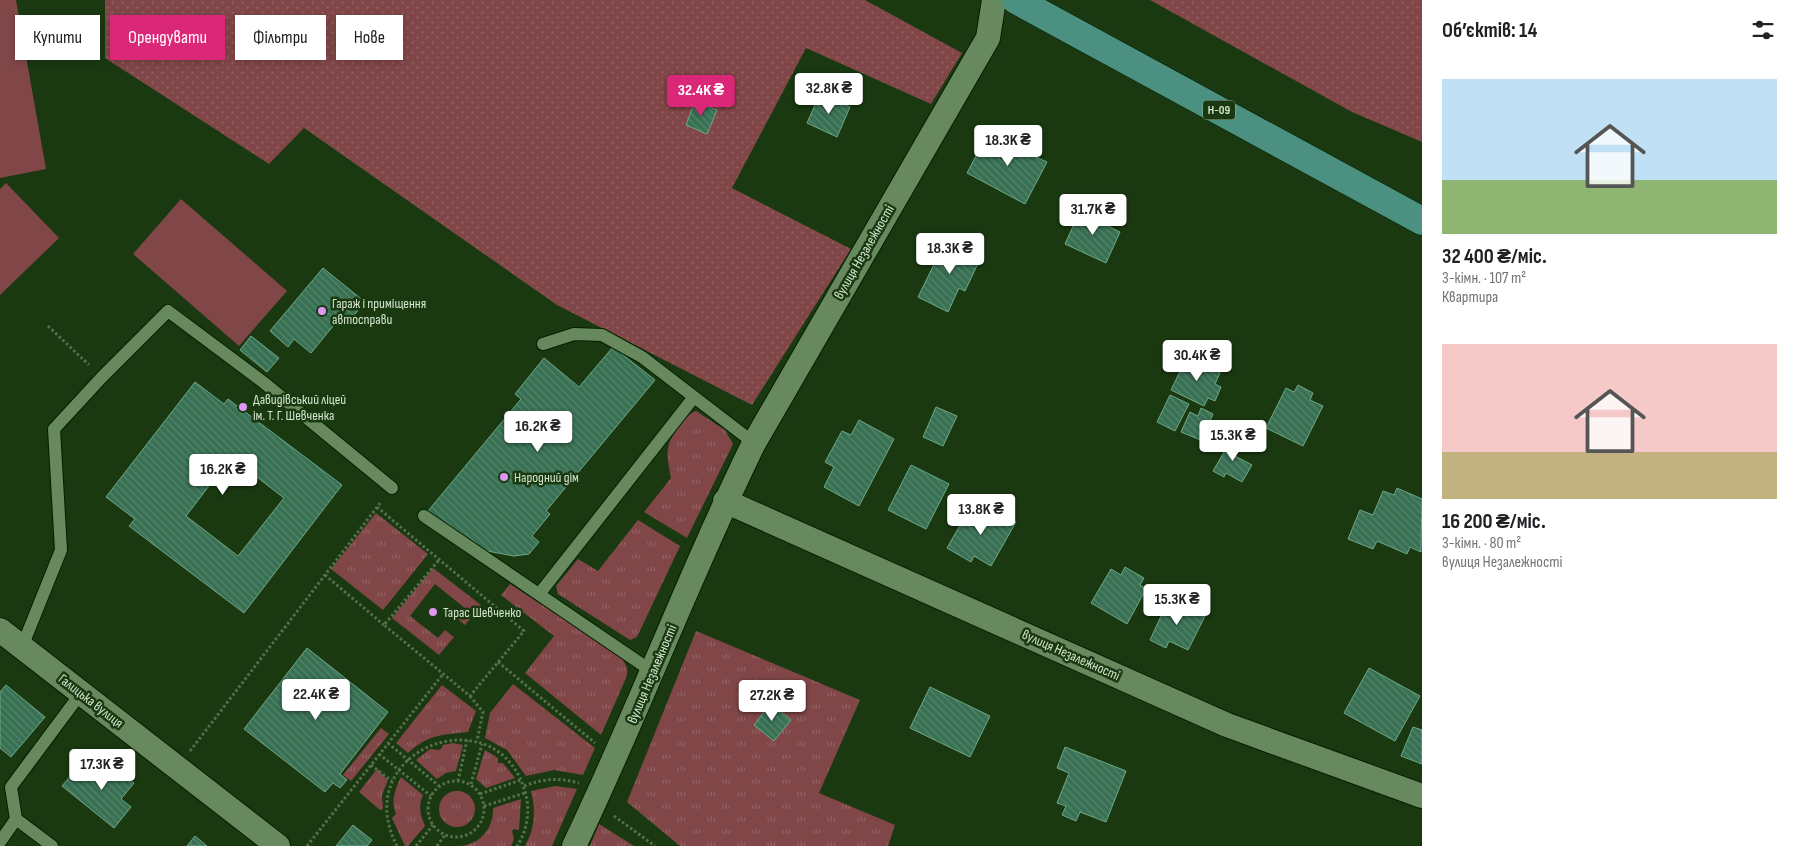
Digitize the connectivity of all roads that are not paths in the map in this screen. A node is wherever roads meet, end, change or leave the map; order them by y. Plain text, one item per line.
1 (994, 0) edge
2 (1016, 0) edge
3 (1422, 221) edge
4 (543, 344) dead end
5 (694, 398) junction
6 (754, 444) junction
7 (392, 488) road end
8 (725, 501) junction
9 (424, 516) dead end
10 (540, 593) junction
11 (0, 630) edge
12 (22, 647) junction
13 (654, 672) junction
14 (81, 693) junction
15 (1422, 796) edge
16 (16, 819) junction
17 (0, 842) edge
18 (52, 846) edge
19 (278, 846) edge
20 (574, 846) edge

1 - 6 street, вулиця Незалежності
2 - 3 main road, Н-09
4 - 5 lane
5 - 6 lane
5 - 10 lane
6 - 8 street, вулиця Незалежності
7 - 12 lane
8 - 13 street, вулиця Незалежності
8 - 15 street, вулиця Незалежності
9 - 10 lane
10 - 13 lane
11 - 12 street, Галицька вулиця
12 - 14 street, Галицька вулиця
13 - 20 street, вулиця Незалежності
14 - 16 lane
14 - 19 street, Галицька вулиця
16 - 17 lane
16 - 18 lane

